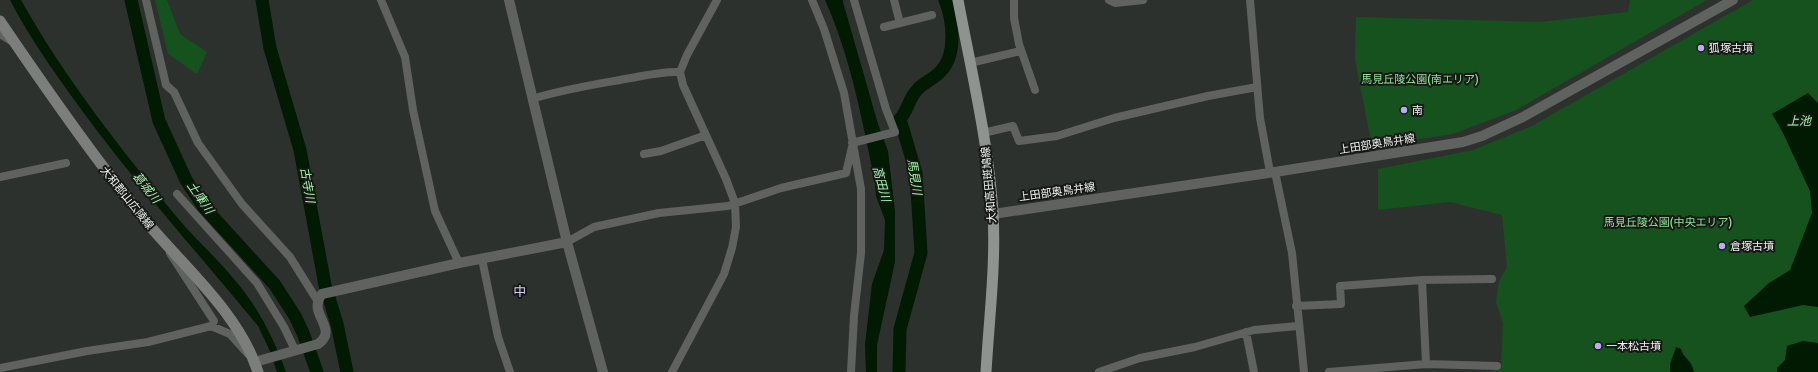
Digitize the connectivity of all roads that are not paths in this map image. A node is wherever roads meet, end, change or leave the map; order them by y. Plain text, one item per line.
1 (146, 0) edge
2 (381, 0) edge
3 (509, 0) edge
4 (718, 0) edge
5 (812, 0) edge
6 (854, 0) edge
7 (894, 0) edge
8 (958, 0) edge
9 (1014, 0) edge
10 (1109, 0) edge
11 (1143, 0) edge
12 (1250, 0) edge
13 (1733, 0) edge
14 (932, 15) dead end
15 (0, 21) edge
16 (900, 23) junction
17 (884, 26) dead end
18 (0, 34) edge
19 (16, 44) junction
20 (1021, 51) junction
21 (970, 63) junction
22 (680, 72) junction
23 (1258, 86) junction
24 (1035, 90) dead end
25 (532, 99) junction
26 (983, 133) junction
27 (706, 135) junction
28 (853, 144) junction
29 (644, 154) dead end
30 (66, 163) dead end
31 (1273, 172) junction
32 (0, 177) edge
33 (177, 194) dead end
34 (735, 203) junction
35 (993, 214) junction
36 (567, 242) junction
37 (166, 246) junction
38 (482, 260) junction
39 (459, 263) junction
40 (1492, 279) dead end
41 (1422, 280) junction
42 (317, 300) junction
43 (1296, 306) junction
44 (211, 326) junction
45 (1298, 326) junction
46 (1246, 332) junction
47 (295, 350) junction
48 (1426, 364) junction
49 (1497, 366) dead end
50 (257, 367) edge
51 (0, 368) edge
52 (510, 372) edge
53 (604, 372) edge
54 (672, 372) edge
55 (851, 372) edge
56 (986, 372) edge
57 (1099, 372) edge
58 (1254, 372) edge
59 (1304, 372) edge
60 (1329, 372) edge

1 - 42 street
2 - 39 street
3 - 25 street
4 - 22 street
5 - 28 street
6 - 28 street
7 - 16 street
8 - 21 main road, 大和高田斑鳩線
9 - 20 street
10 - 11 street
12 - 23 street
13 - 31 street, 上田部奥鳥井線
14 - 16 street
15 - 19 main road, 大和郡山広陵線
16 - 17 street
18 - 19 street
19 - 37 main road, 大和郡山広陵線
20 - 21 street
20 - 24 street
21 - 26 main road, 大和高田斑鳩線
22 - 25 street
22 - 27 street
23 - 26 street
23 - 31 street
25 - 36 street
26 - 35 main road, 大和高田斑鳩線
27 - 29 street
27 - 34 street
28 - 34 street
28 - 55 street
30 - 32 street
31 - 35 street, 上田部奥鳥井線
31 - 43 street
33 - 47 street
34 - 36 street
34 - 54 street
35 - 56 main road, 大和高田斑鳩線
36 - 38 street
36 - 53 street
37 - 44 street
37 - 50 main road, 大和郡山広陵線
38 - 39 street
38 - 52 street
39 - 42 street
40 - 41 street
41 - 43 street
41 - 48 street
42 - 47 street
43 - 45 street
44 - 50 street
44 - 51 street
45 - 46 street
45 - 59 street
46 - 57 street
46 - 58 street
47 - 50 street
48 - 49 street
48 - 60 street

